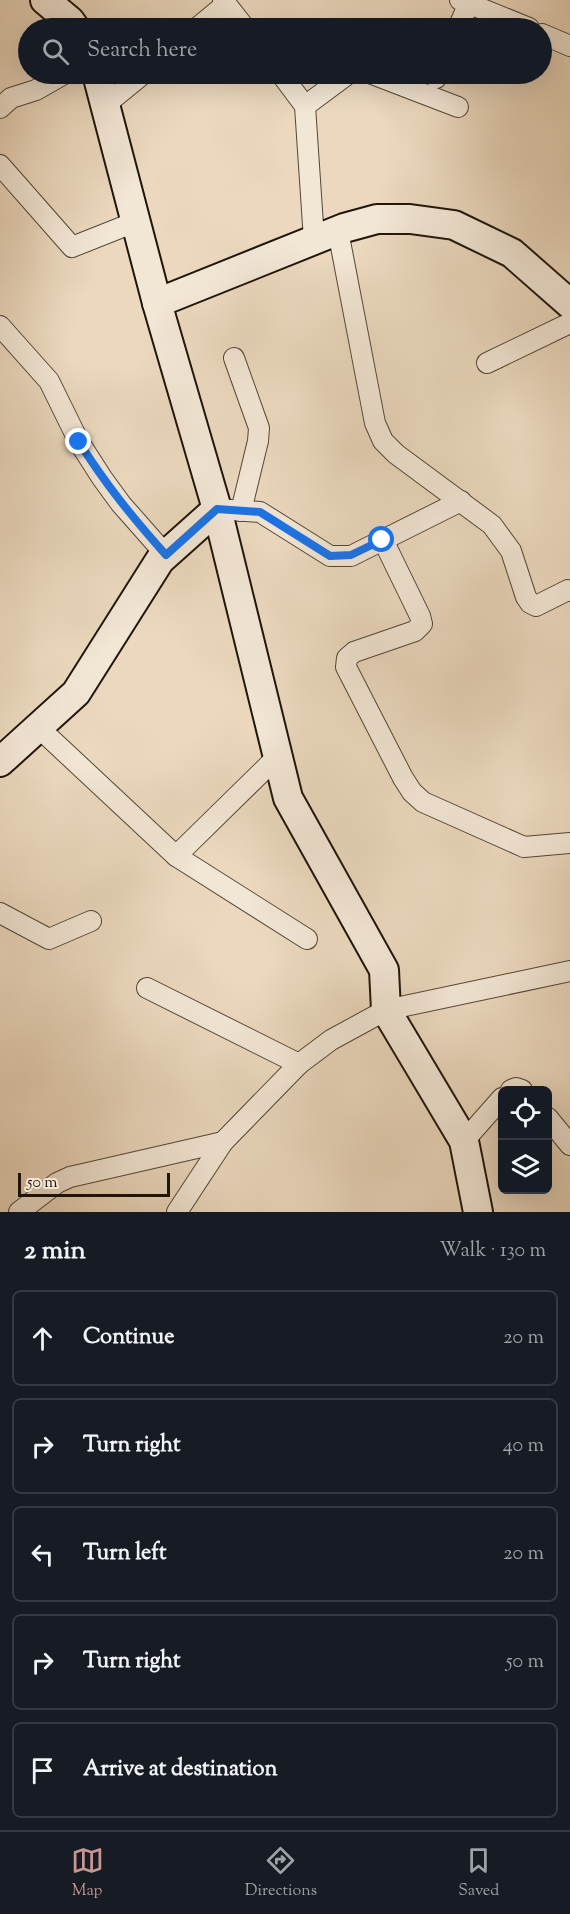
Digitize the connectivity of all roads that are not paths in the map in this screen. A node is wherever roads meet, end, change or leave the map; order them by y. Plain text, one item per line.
1 (45, 0) edge
2 (224, 2) edge
3 (464, 2) edge
4 (66, 18) edge
5 (207, 18) edge
6 (237, 18) edge
7 (460, 18) edge
8 (504, 18) edge
9 (552, 38) edge
10 (570, 46) edge
11 (46, 84) edge
12 (100, 84) edge
13 (131, 84) edge
14 (289, 84) edge
15 (335, 84) edge
16 (398, 84) edge
17 (105, 105) junction
18 (306, 106) junction
19 (458, 107) dead end
20 (0, 108) edge
21 (0, 165) edge
22 (135, 222) junction
23 (326, 236) junction
24 (157, 303) junction
25 (570, 304) edge
26 (570, 323) edge
27 (0, 326) edge
28 (234, 358) dead end
29 (487, 363) dead end
30 (461, 501) junction
31 (229, 510) junction
32 (382, 540) junction
33 (166, 555) junction
34 (570, 591) edge
35 (38, 727) junction
36 (278, 757) junction
37 (0, 762) edge
38 (570, 843) edge
39 (176, 856) junction
40 (0, 913) edge
41 (91, 921) dead end
42 (307, 939) dead end
43 (570, 971) edge
44 (147, 988) dead end
45 (386, 1010) junction
46 (299, 1064) junction
47 (498, 1103) edge
48 (552, 1123) edge
49 (464, 1141) junction
50 (223, 1142) junction
51 (570, 1145) edge
52 (19, 1212) edge
53 (177, 1212) edge
54 (478, 1212) edge

1 - 4 street
2 - 5 street
2 - 6 street
3 - 7 street
3 - 8 street
9 - 10 street
11 - 20 street
12 - 17 street
13 - 17 street
14 - 18 street
15 - 18 street
16 - 19 street
17 - 22 street
18 - 23 street
21 - 22 street
22 - 24 street
23 - 24 street
23 - 25 street
23 - 30 street
24 - 31 street
26 - 29 street
27 - 33 street
28 - 31 street
30 - 32 street
30 - 34 street
31 - 32 street
31 - 33 street
31 - 36 street
32 - 38 street
33 - 35 street
35 - 37 street
35 - 39 street
36 - 39 street
36 - 45 street
39 - 42 street
40 - 41 street
43 - 45 street
44 - 46 street
45 - 46 street
45 - 49 street
46 - 50 street
47 - 49 street
48 - 51 street
49 - 54 street
50 - 52 street
50 - 53 street

